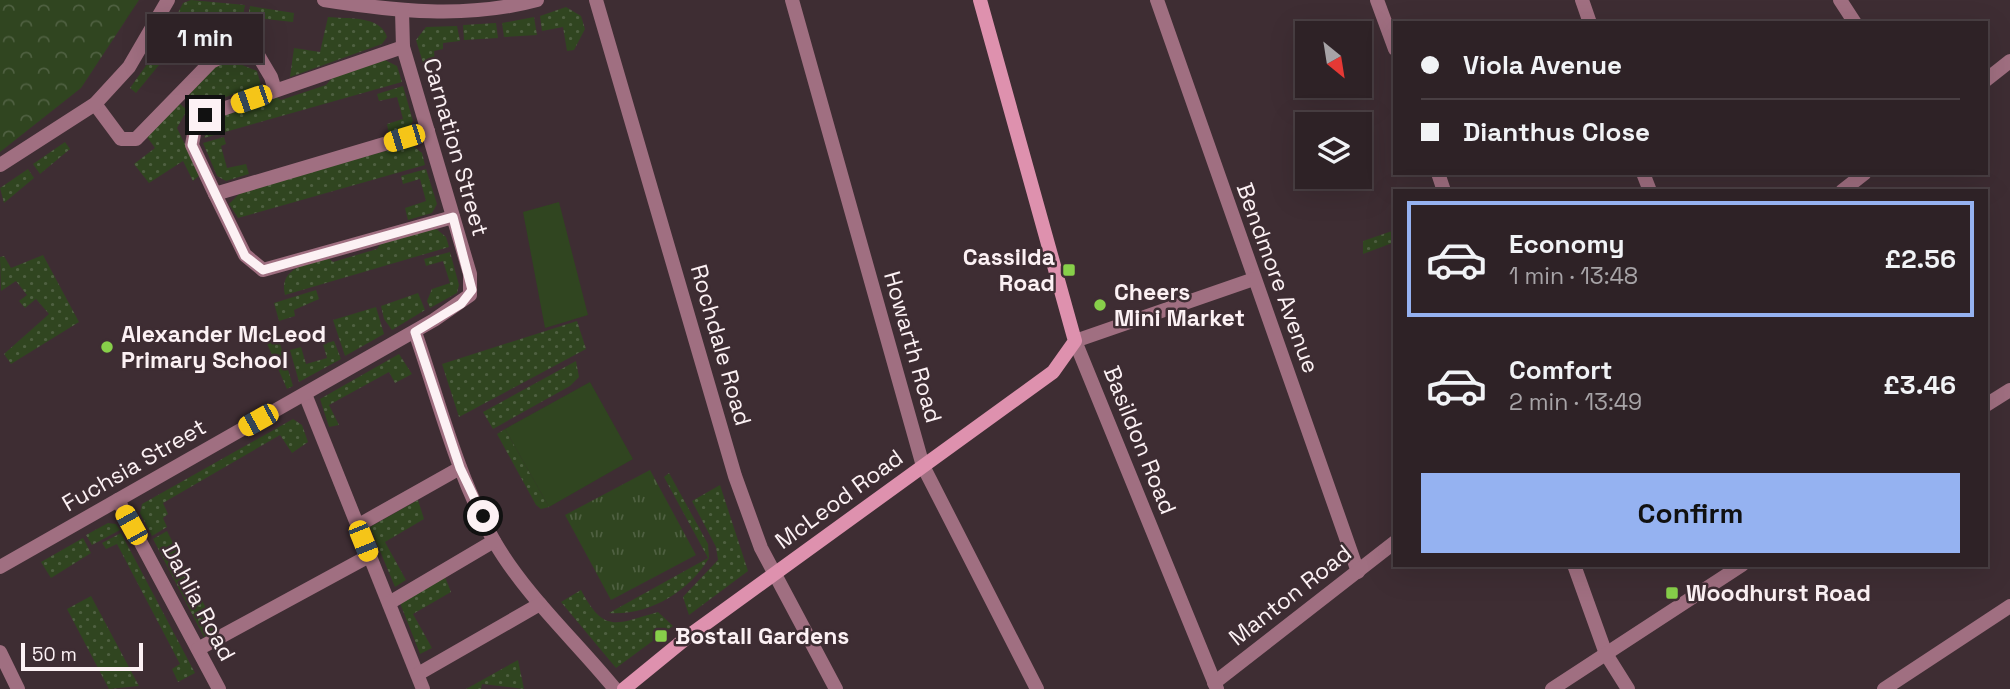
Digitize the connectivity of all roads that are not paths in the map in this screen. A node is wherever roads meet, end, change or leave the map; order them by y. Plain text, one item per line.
1 (168, 0) edge
2 (324, 0) edge
3 (537, 0) edge
4 (596, 0) edge
5 (792, 0) edge
6 (980, 0) edge
7 (1157, 0) edge
8 (1377, 0) edge
9 (1582, 0) edge
10 (1840, 0) edge
11 (402, 11) junction
12 (1589, 21) edge
13 (1854, 21) edge
14 (1393, 44) edge
15 (403, 47) junction
16 (2010, 61) edge
17 (1988, 78) edge
18 (275, 90) junction
19 (94, 104) junction
20 (428, 131) junction
21 (0, 166) edge
22 (1862, 175) edge
23 (1845, 189) edge
24 (215, 194) junction
25 (453, 217) junction
26 (1254, 279) junction
27 (470, 295) joint
28 (415, 332) junction
29 (1075, 341) junction
30 (2010, 390) edge
31 (304, 394) junction
32 (1988, 404) edge
33 (923, 466) junction
34 (460, 468) junction
35 (117, 500) junction
36 (357, 526) junction
37 (494, 541) junction
38 (1393, 544) edge
39 (369, 556) junction
40 (1575, 567) edge
41 (1739, 567) edge
42 (0, 568) edge
43 (1358, 572) junction
44 (774, 575) junction
45 (389, 603) junction
46 (540, 604) junction
47 (2010, 606) edge
48 (198, 649) junction
49 (0, 652) edge
50 (1606, 654) junction
51 (418, 674) junction
52 (1215, 686) edge
53 (18, 689) edge
54 (219, 689) edge
55 (423, 689) edge
56 (615, 689) edge
57 (624, 689) edge
58 (836, 689) edge
59 (1037, 689) edge
60 (1552, 689) edge
61 (1628, 689) edge
62 (1884, 689) edge

1 - 19 street
2 - 11 street
3 - 11 street
4 - 44 street, Rochdale Road
5 - 33 street, Howarth Road
6 - 29 main road, Basildon Road
7 - 26 street, Bendmore Avenue
8 - 14 street
9 - 12 street
10 - 13 street
11 - 15 street, Carnation Street
15 - 18 street
15 - 20 street, Carnation Street
16 - 17 street
18 - 19 street
18 - 24 street
19 - 21 street
20 - 24 street
20 - 25 street, Carnation Street
22 - 23 street
24 - 25 street
25 - 27 street, Carnation Street
26 - 29 street
26 - 43 street, Bendmore Avenue
27 - 28 street, Fuchsia Street
28 - 31 street, Fuchsia Street
28 - 34 street
29 - 33 main road, McLeod Road
29 - 52 street, Basildon Road
30 - 32 street
31 - 35 street, Fuchsia Street
31 - 36 street
33 - 44 main road, McLeod Road
33 - 59 street, Howarth Road
34 - 36 street
34 - 37 street
35 - 42 street, Fuchsia Street
35 - 48 street, Dahlia Road
36 - 39 street
37 - 45 street
37 - 46 street
38 - 43 street, Manton Road
39 - 45 street
39 - 48 street
40 - 50 street
41 - 50 street
43 - 52 street, Manton Road
44 - 57 main road, McLeod Road
44 - 58 street, Rochdale Road
45 - 51 street
46 - 51 street
46 - 56 street
47 - 62 street
48 - 54 street, Dahlia Road
49 - 53 street
50 - 60 street
50 - 61 street
51 - 55 street

